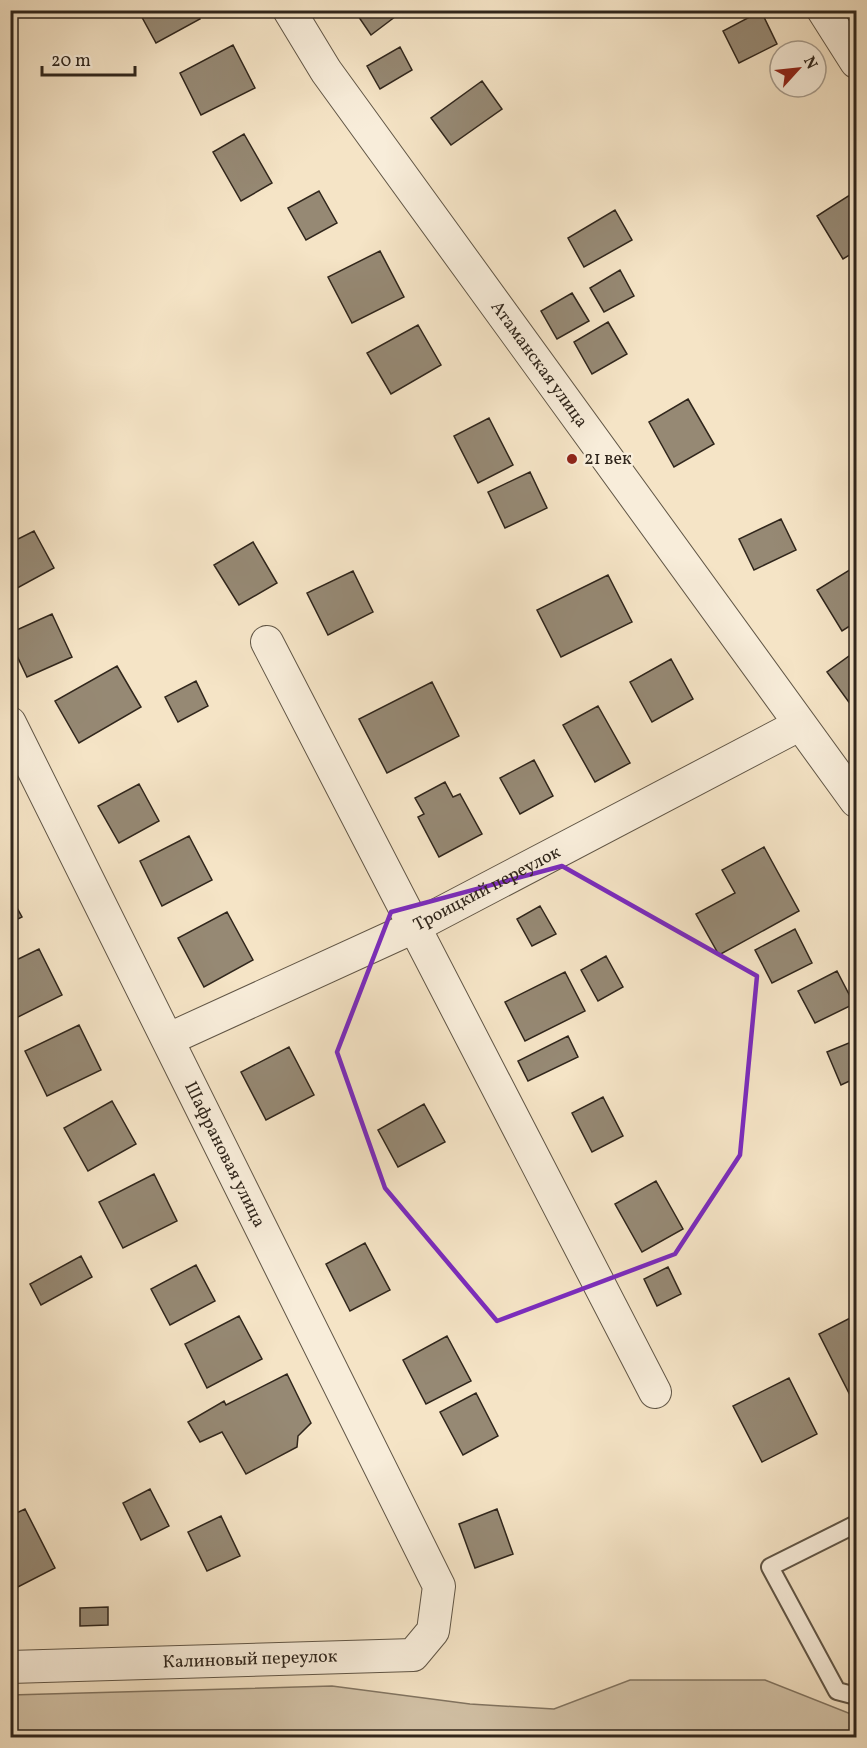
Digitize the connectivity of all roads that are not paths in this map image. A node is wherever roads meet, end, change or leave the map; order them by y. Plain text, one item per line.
1 (289, 10) edge
2 (823, 10) edge
3 (856, 62) edge
4 (267, 642) dead end
5 (10, 723) edge
6 (800, 725) junction
7 (853, 789) edge
8 (414, 927) junction
9 (169, 1039) junction
10 (655, 1392) dead end
11 (856, 1524) edge
12 (439, 1586) joint
13 (10, 1667) edge
14 (856, 1696) edge

1 - 6 street, Атаманская улица
2 - 3 street
4 - 8 street
5 - 9 street, Шафрановая улица
6 - 7 street, Атаманская улица
6 - 8 street, Троицкий переулок
8 - 9 street, Троицкий переулок
8 - 10 street
9 - 12 street, Шафрановая улица
11 - 14 lane
12 - 13 street, Калиновый переулок

